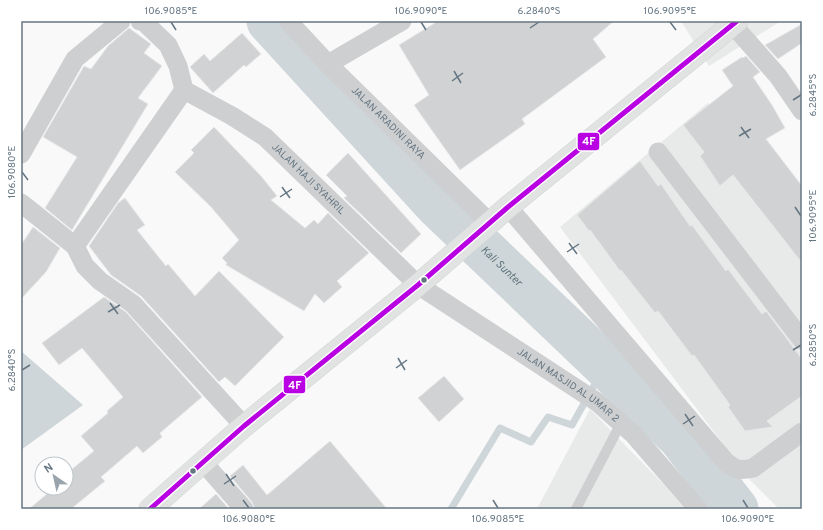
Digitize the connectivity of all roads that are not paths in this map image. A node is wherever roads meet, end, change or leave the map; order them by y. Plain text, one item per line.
1 (121, 21) edge
2 (140, 21) edge
3 (288, 21) edge
4 (402, 21) edge
5 (735, 23) edge
6 (328, 64) junction
7 (184, 90) junction
8 (802, 111) edge
9 (658, 152) dead end
10 (21, 154) edge
11 (21, 203) edge
12 (508, 207) junction
13 (484, 228) junction
14 (75, 246) junction
15 (418, 286) junction
16 (802, 340) edge
17 (621, 423) junction
18 (244, 426) junction
19 (802, 432) edge
20 (203, 462) junction
21 (150, 509) edge
22 (244, 509) edge
23 (576, 509) edge
24 (698, 509) edge

1 - 10 street
2 - 7 street
3 - 6 street, JALAN ARADINI RAYA
4 - 6 street
5 - 8 street
5 - 12 main road
6 - 13 street, JALAN ARADINI RAYA
7 - 14 street
7 - 15 street, JALAN HAJI SYAHRIL
9 - 16 street
11 - 14 street
12 - 13 main road
12 - 19 street
13 - 15 main road
14 - 18 street
15 - 17 street, JALAN MASJID AL UMAR 2
15 - 18 main road
17 - 23 lane
17 - 24 street, JALAN MASJID AL UMAR 2
18 - 20 main road
20 - 21 main road
20 - 22 street

